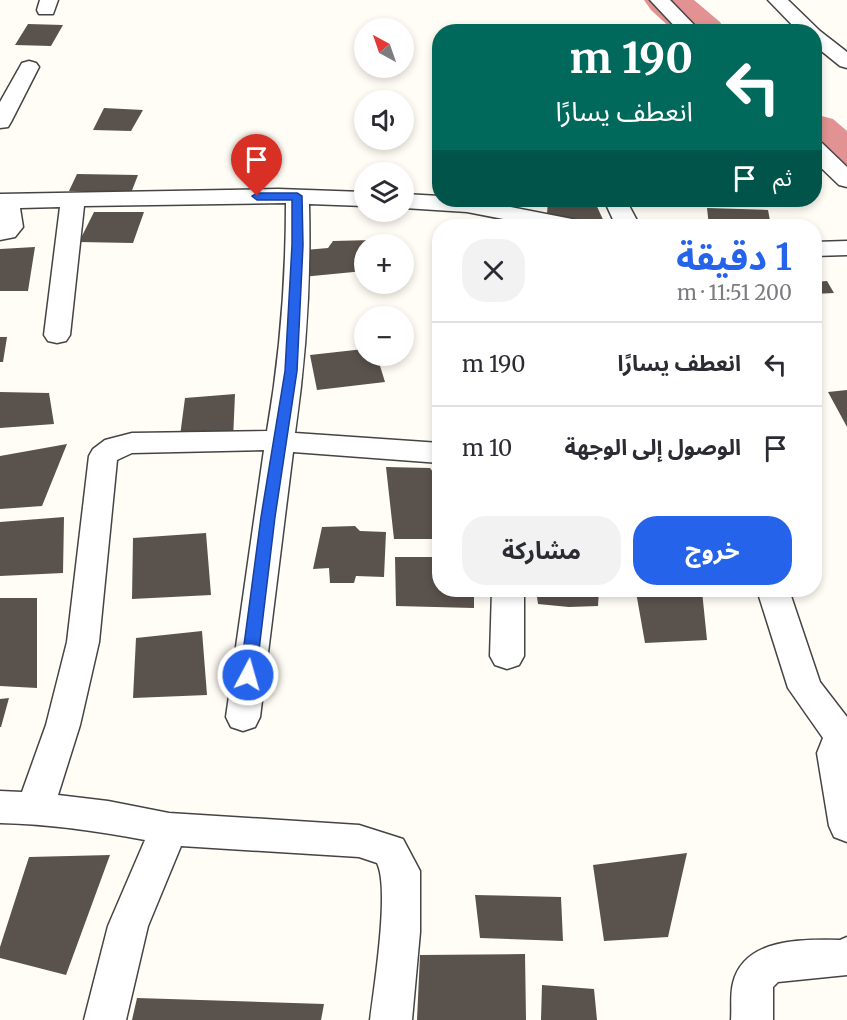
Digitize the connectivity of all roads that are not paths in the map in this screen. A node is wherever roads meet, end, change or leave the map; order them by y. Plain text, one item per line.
1 (658, 0) edge
2 (777, 0) edge
3 (684, 24) edge
4 (802, 24) edge
5 (822, 42) edge
6 (847, 62) edge
7 (30, 67) dead end
8 (0, 122) edge
9 (822, 156) edge
10 (847, 180) edge
11 (297, 196) junction
12 (73, 199) junction
13 (354, 199) edge
14 (3, 201) edge
15 (414, 202) edge
16 (432, 203) edge
17 (477, 207) edge
18 (536, 219) edge
19 (0, 232) edge
20 (847, 248) edge
21 (822, 249) edge
22 (57, 335) dead end
23 (281, 441) junction
24 (432, 453) edge
25 (508, 597) edge
26 (775, 597) edge
27 (507, 656) dead end
28 (243, 717) dead end
29 (844, 734) edge
30 (0, 807) edge
31 (35, 808) junction
32 (847, 826) edge
33 (169, 829) junction
34 (847, 956) edge
35 (105, 1020) edge
36 (391, 1020) edge
37 (752, 1020) edge

1 - 3 street
2 - 4 street
5 - 6 street
7 - 8 street
9 - 10 street
11 - 12 street
11 - 13 street
11 - 23 street
12 - 14 street
12 - 22 street
14 - 19 street
15 - 16 street
17 - 18 street
20 - 21 street
23 - 24 street
23 - 28 street
23 - 31 street
25 - 27 street
26 - 29 street
29 - 32 street
30 - 31 street
31 - 33 street
33 - 35 street
33 - 36 street
34 - 37 street

